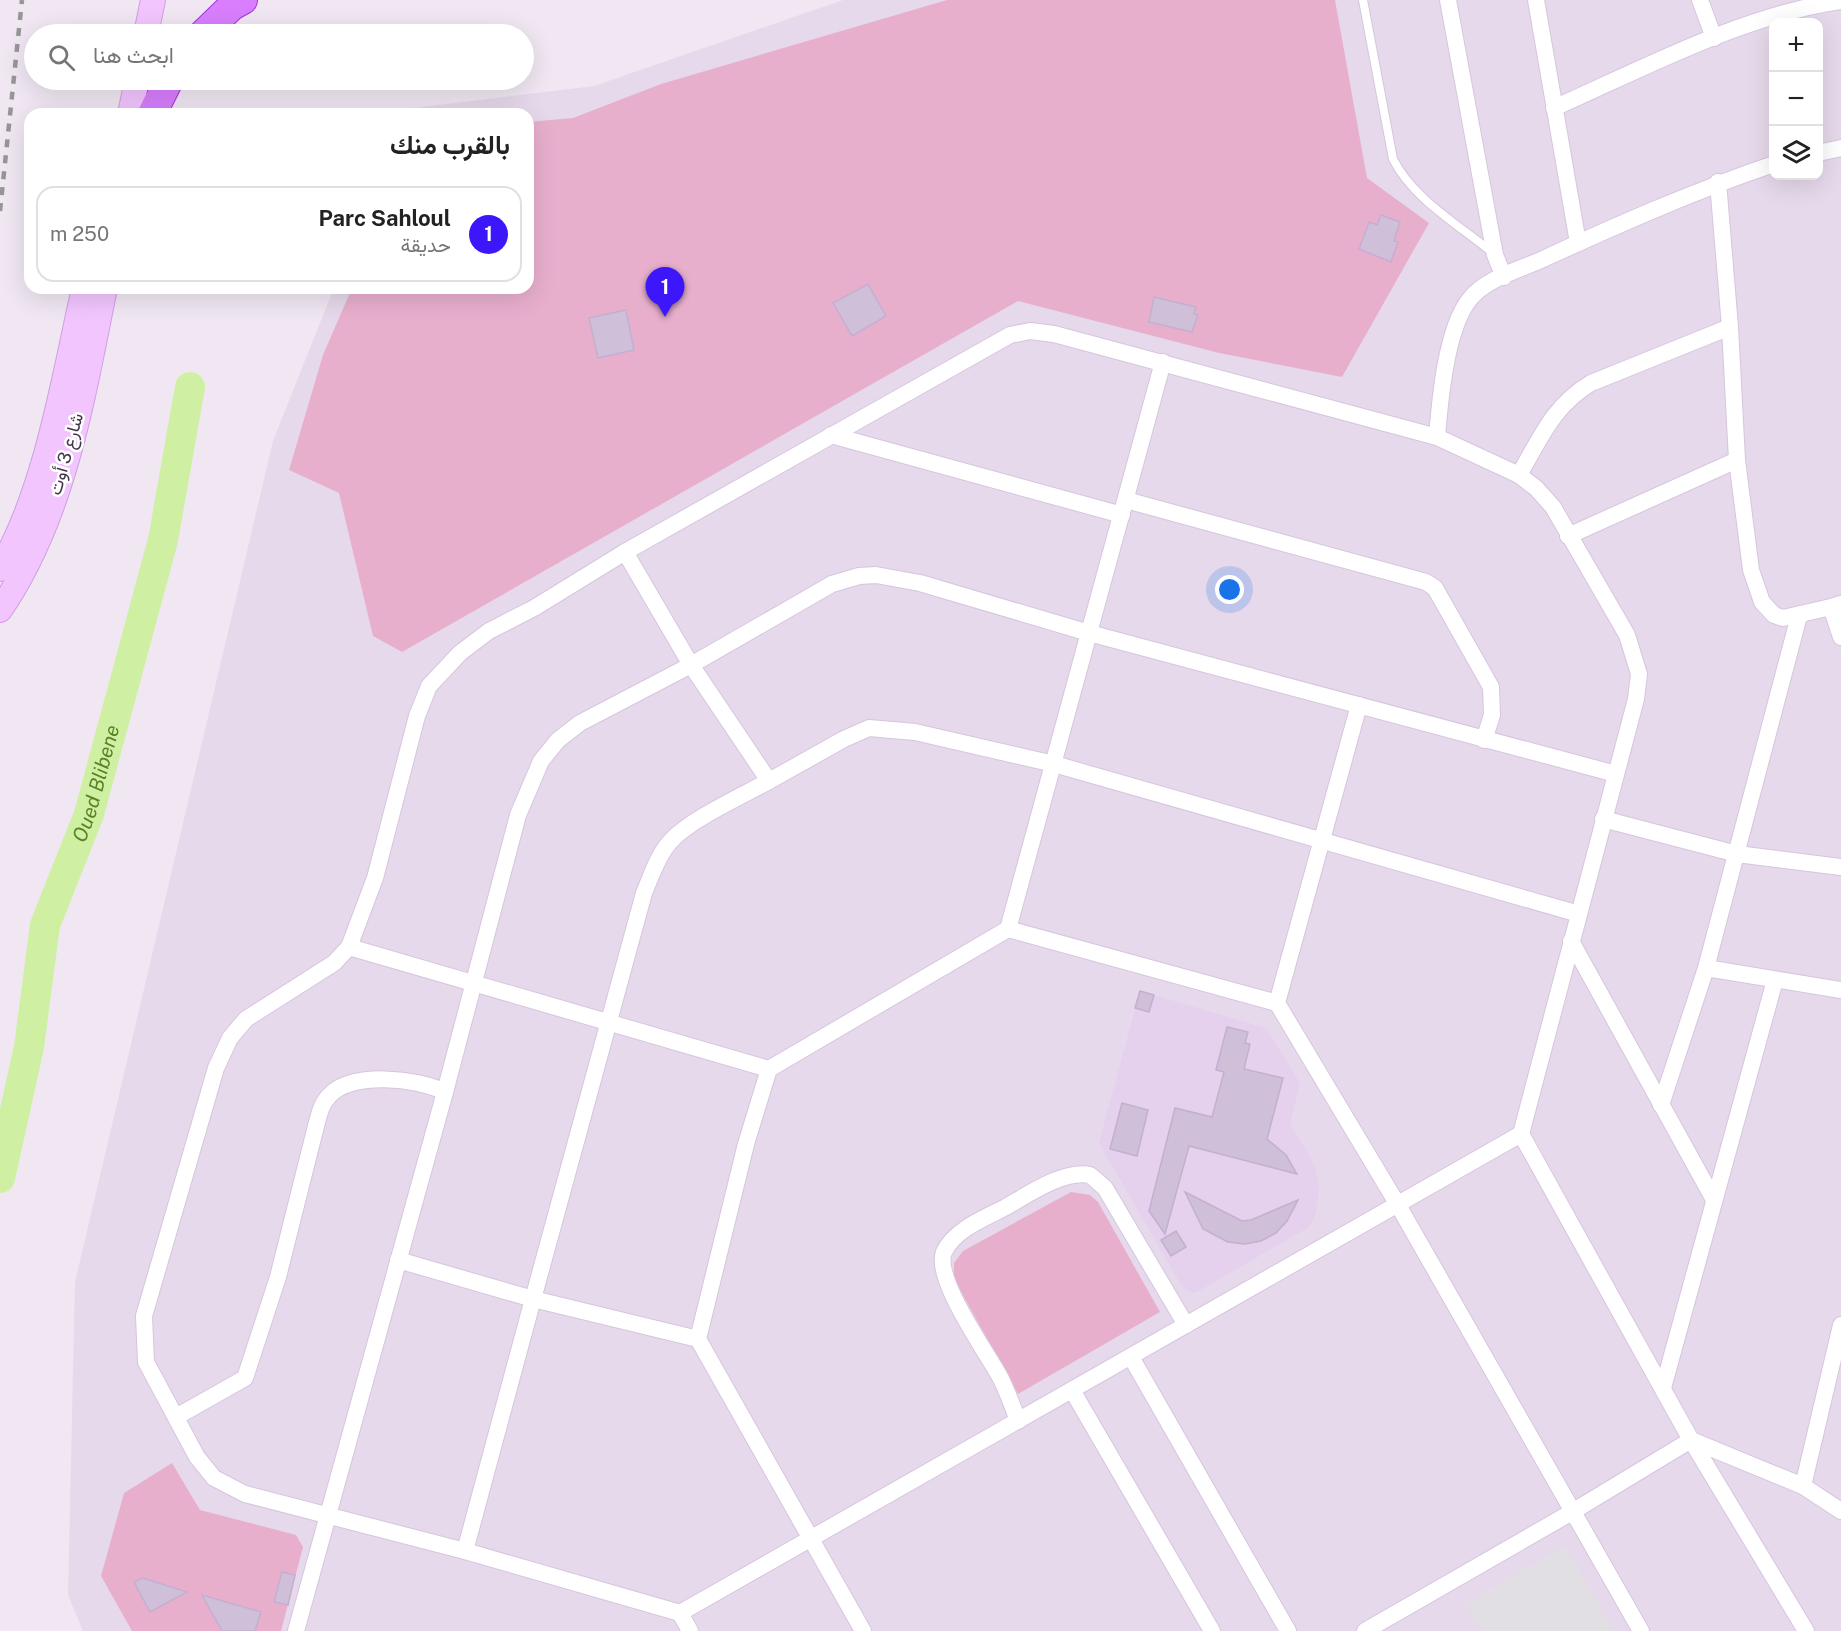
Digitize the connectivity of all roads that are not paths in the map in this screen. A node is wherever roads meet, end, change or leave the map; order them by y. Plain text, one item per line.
1 (153, 0) edge
2 (243, 0) edge
3 (1363, 0) edge
4 (1448, 0) edge
5 (1536, 0) edge
6 (1700, 0) edge
7 (1840, 3) edge
8 (148, 24) edge
9 (213, 24) edge
10 (1714, 38) junction
11 (135, 90) edge
12 (164, 90) edge
13 (131, 108) edge
14 (155, 108) edge
15 (1554, 108) junction
16 (1841, 148) edge
17 (1823, 152) edge
18 (1769, 165) edge
19 (1718, 182) junction
20 (1578, 243) junction
21 (1495, 255) junction
22 (1504, 277) junction
23 (83, 294) edge
24 (104, 294) edge
25 (1730, 327) junction
26 (1163, 362) junction
27 (831, 435) junction
28 (1437, 437) junction
29 (1737, 460) junction
30 (1519, 475) junction
31 (1124, 508) junction
32 (1568, 536) junction
33 (625, 552) junction
34 (0, 569) edge
35 (1836, 606) edge
36 (0, 610) edge
37 (1799, 616) junction
38 (1089, 633) junction
39 (1841, 637) edge
40 (691, 665) junction
41 (1359, 705) junction
42 (1484, 740) junction
43 (1054, 764) junction
44 (1616, 774) junction
45 (769, 781) junction
46 (1604, 819) junction
47 (1320, 842) junction
48 (1737, 854) junction
49 (1841, 867) edge
50 (1579, 914) junction
51 (1008, 929) junction
52 (1571, 942) junction
53 (349, 947) junction
54 (1706, 968) junction
55 (1775, 980) junction
56 (474, 983) junction
57 (1841, 990) edge
58 (1277, 1003) junction
59 (610, 1021) junction
60 (769, 1070) junction
61 (445, 1092) junction
62 (1661, 1105) junction
63 (1521, 1134) junction
64 (1713, 1198) junction
65 (1398, 1205) junction
66 (398, 1260) junction
67 (533, 1299) junction
68 (1186, 1325) junction
69 (1841, 1325) edge
70 (698, 1339) junction
71 (1131, 1357) junction
72 (1664, 1388) junction
73 (1072, 1390) junction
74 (176, 1417) junction
75 (1018, 1421) junction
76 (1691, 1440) junction
77 (1803, 1486) junction
78 (1841, 1511) edge
79 (1572, 1512) junction
80 (327, 1516) junction
81 (811, 1539) junction
82 (465, 1551) junction
83 (680, 1613) junction
84 (296, 1631) edge
85 (690, 1631) edge
86 (863, 1631) edge
87 (1212, 1631) edge
88 (1288, 1631) edge
89 (1365, 1631) edge
90 (1641, 1631) edge
91 (1806, 1631) edge

1 - 8 main road
2 - 9 highway
3 - 21 lane
4 - 21 street
5 - 15 street
6 - 10 street
7 - 10 street
10 - 15 street
11 - 13 main road
12 - 14 highway
15 - 20 street
16 - 17 street
18 - 19 street
19 - 20 street
19 - 25 street
20 - 22 street
21 - 22 street
22 - 28 street
23 - 34 main road
24 - 36 main road, شارع 3 أوت
25 - 29 street
25 - 30 street
26 - 27 street
26 - 28 street
26 - 31 street
27 - 31 street
27 - 33 street
28 - 30 street
29 - 32 street
29 - 37 street
30 - 32 street
31 - 38 street
31 - 42 street
32 - 44 street
33 - 40 street
33 - 53 street
35 - 37 street
35 - 39 street
37 - 48 street
38 - 40 street
38 - 41 street
38 - 43 street
40 - 45 street
40 - 56 street
41 - 42 street
41 - 47 street
42 - 44 street
43 - 45 street
43 - 47 street
43 - 51 street
44 - 46 street
45 - 59 street
46 - 48 street
46 - 50 street
47 - 50 street
47 - 58 street
48 - 49 street
48 - 54 street
50 - 52 street
51 - 58 street
51 - 60 street
52 - 62 street
52 - 63 street
53 - 56 street
53 - 74 street
54 - 55 street
54 - 62 street
55 - 57 street
55 - 64 street
56 - 59 street
56 - 61 street
58 - 65 street
59 - 60 street
59 - 67 street
60 - 70 street
61 - 66 street
61 - 74 street
62 - 64 street
63 - 65 street
63 - 72 street
64 - 72 street
65 - 68 street
65 - 79 street
66 - 67 street
66 - 80 street
67 - 70 street
67 - 82 street
68 - 71 street
68 - 75 street
69 - 77 street
70 - 81 street
71 - 73 street
71 - 88 street
72 - 76 street
73 - 75 street
73 - 87 street
74 - 80 street
75 - 81 street
76 - 77 street
76 - 79 street
76 - 91 street
77 - 78 street
79 - 89 street
79 - 90 street
80 - 82 street
80 - 84 street
81 - 83 street
81 - 86 street
82 - 83 street
83 - 85 street

